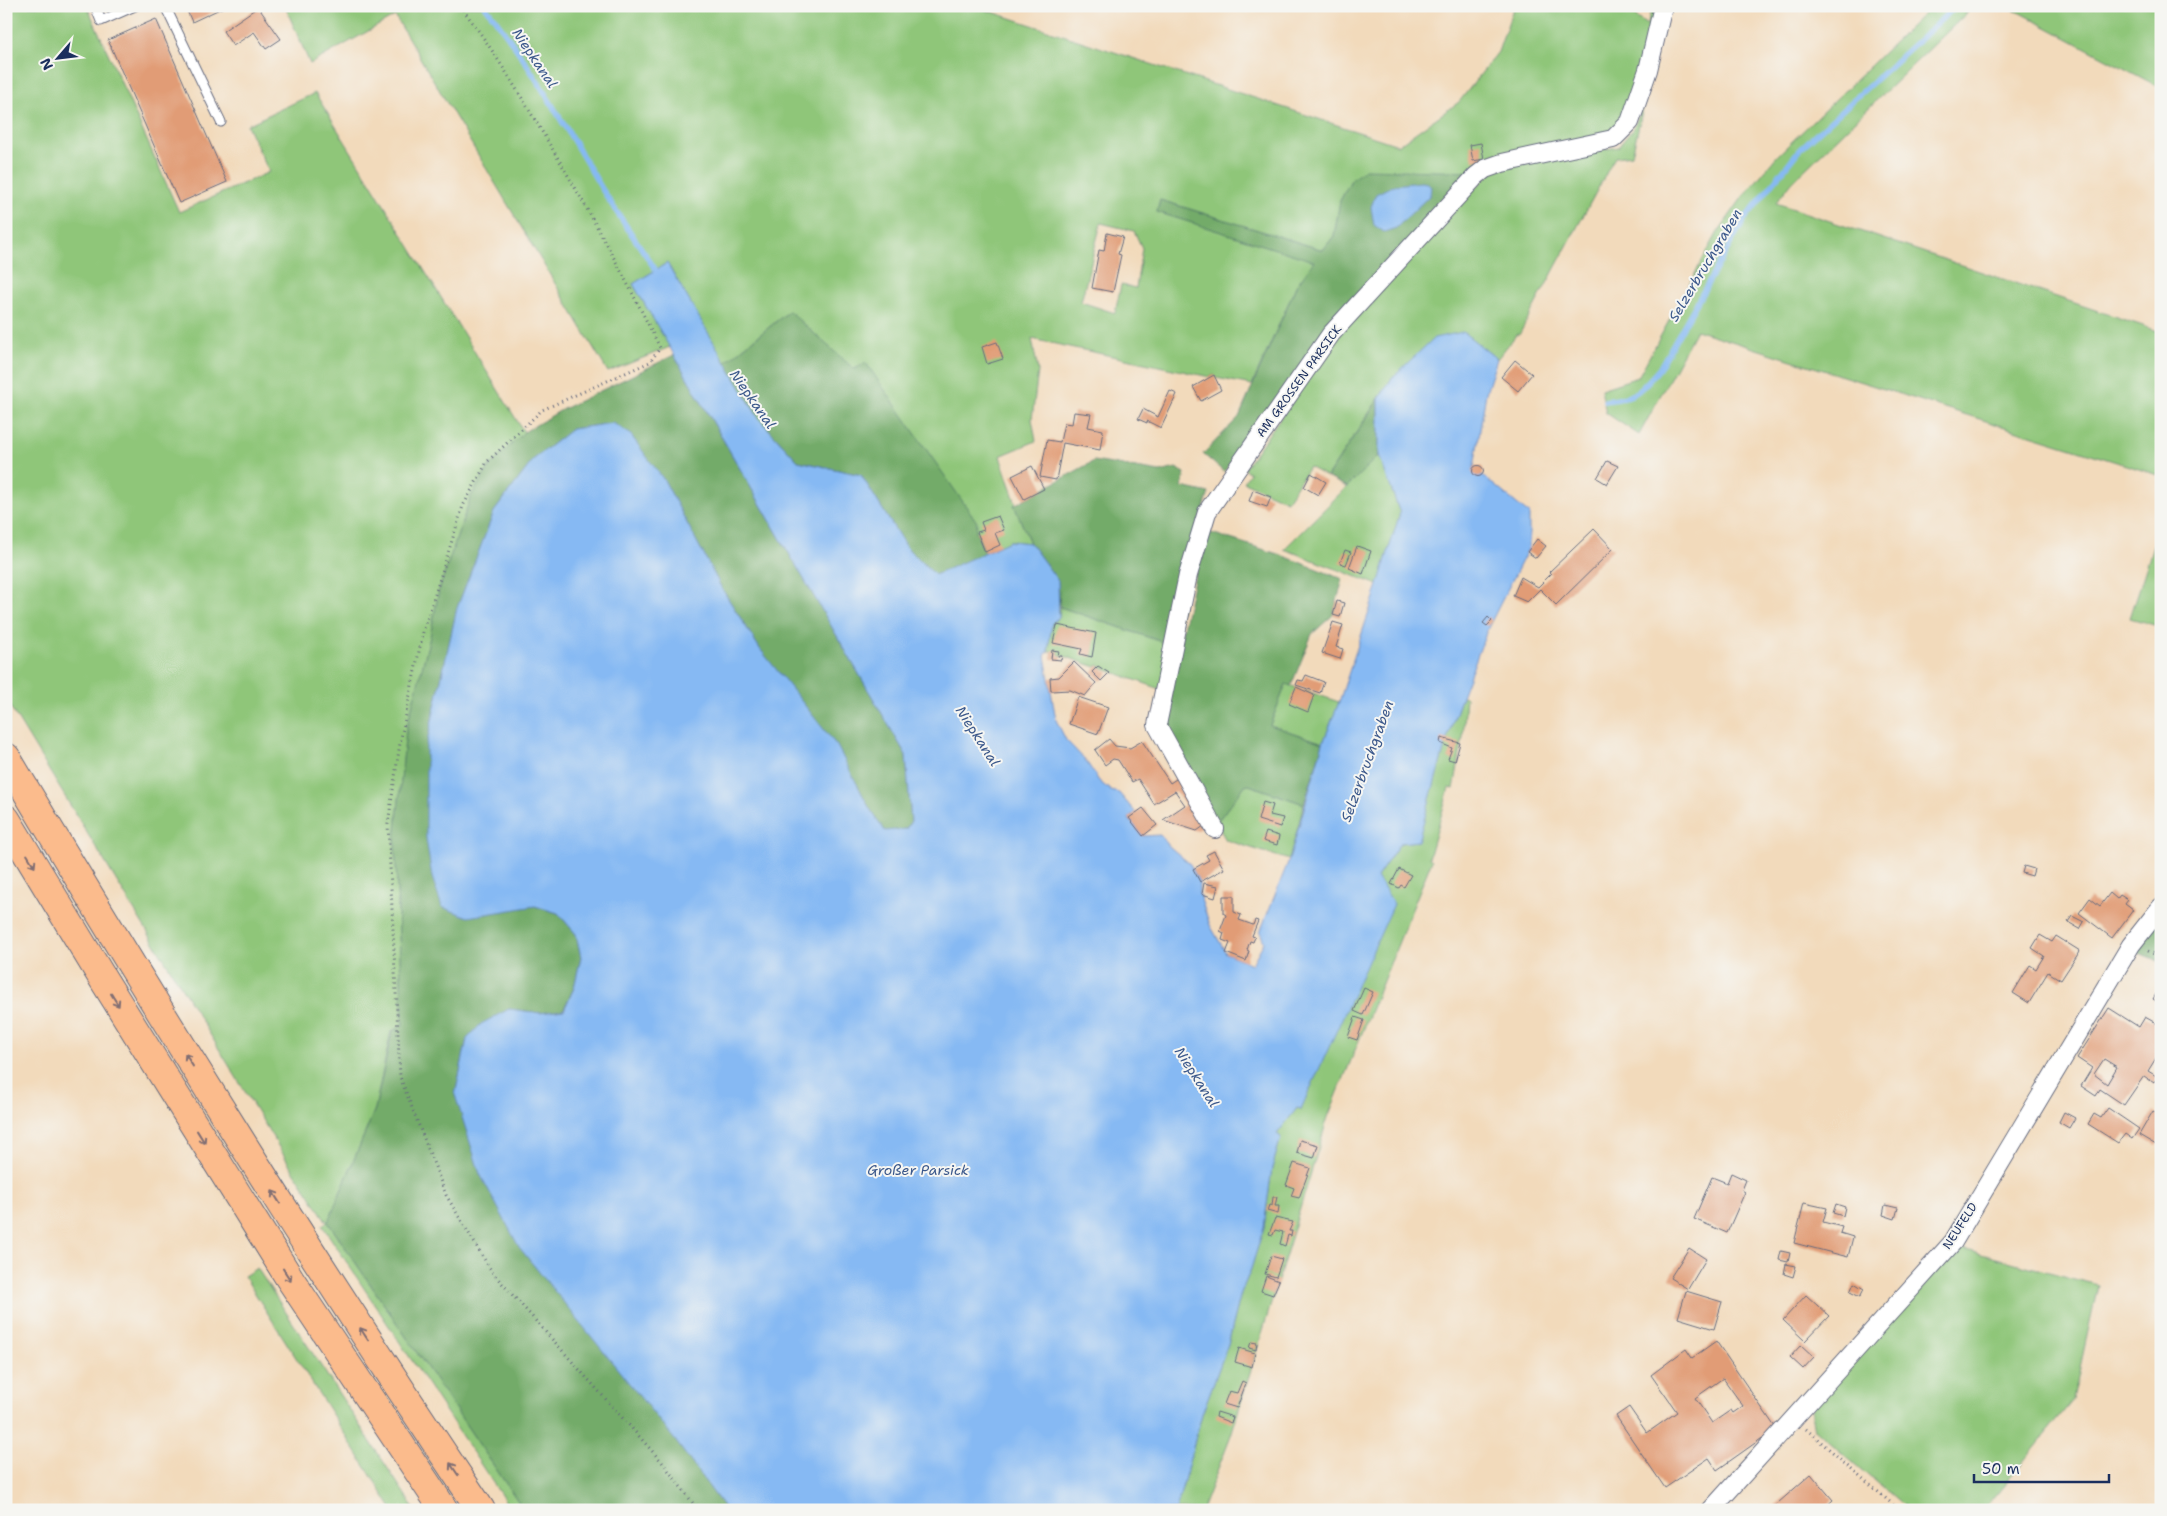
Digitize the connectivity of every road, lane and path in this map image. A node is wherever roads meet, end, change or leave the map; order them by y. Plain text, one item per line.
1 (94, 6) edge
2 (135, 6) edge
3 (165, 6) edge
4 (460, 6) edge
5 (1663, 6) edge
6 (221, 122) dead end
7 (6, 757) edge
8 (6, 818) edge
9 (1215, 829) dead end
10 (2161, 906) edge
11 (1794, 1419) junction
12 (444, 1510) edge
13 (481, 1510) edge
14 (698, 1510) edge
15 (1711, 1510) edge
16 (1899, 1510) edge

1 - 2 lane
3 - 6 lane
4 - 14 path
5 - 9 street, AM GROSSEN PARSICK
13 -> 7 highway
8 -> 12 highway
10 - 11 street, NEUFELD
11 - 15 street, NEUFELD
11 - 16 path

